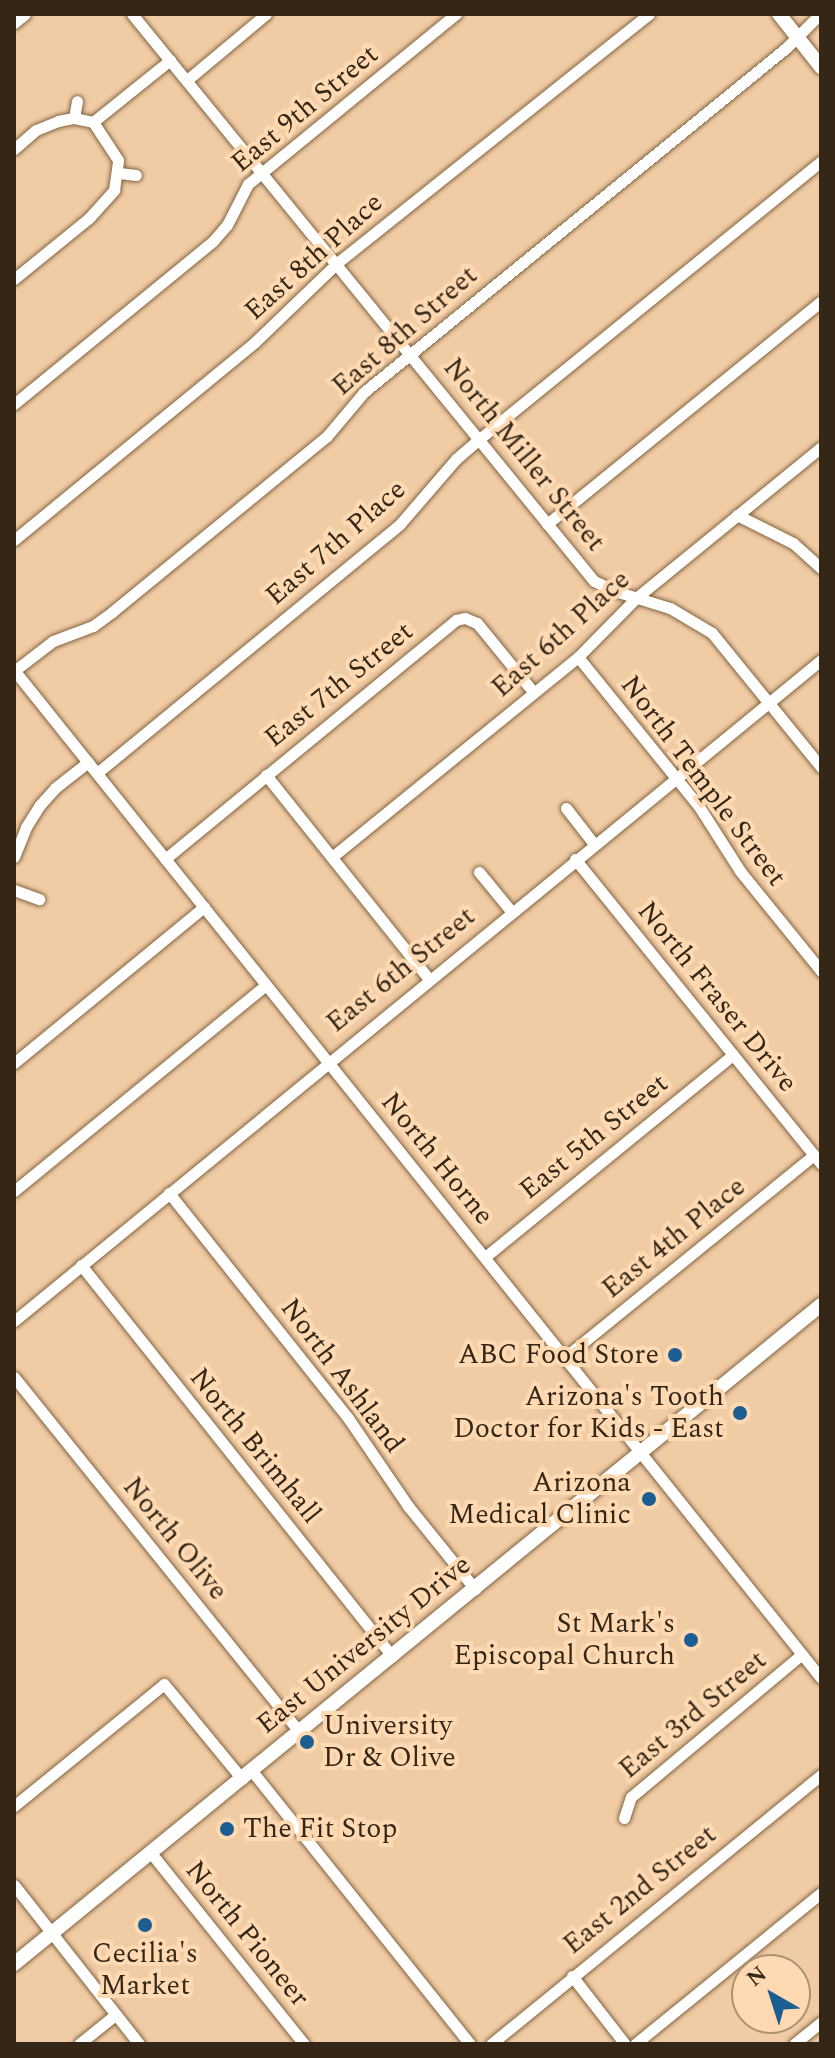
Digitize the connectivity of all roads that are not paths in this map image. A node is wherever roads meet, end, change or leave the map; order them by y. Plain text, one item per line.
1 (25, 14) edge
2 (132, 14) edge
3 (266, 14) edge
4 (456, 14) edge
5 (649, 14) edge
6 (779, 14) edge
7 (820, 14) edge
8 (14, 23) edge
9 (797, 36) junction
10 (170, 60) junction
11 (821, 67) edge
12 (187, 80) junction
13 (77, 101) dead end
14 (74, 118) junction
15 (93, 122) junction
16 (14, 149) edge
17 (821, 161) edge
18 (119, 173) junction
19 (263, 173) junction
20 (136, 175) dead end
21 (337, 263) junction
22 (14, 279) edge
23 (821, 301) edge
24 (411, 353) junction
25 (14, 404) edge
26 (478, 440) junction
27 (821, 447) edge
28 (737, 515) junction
29 (547, 524) junction
30 (14, 540) edge
31 (821, 568) edge
32 (636, 598) junction
33 (578, 657) junction
34 (821, 660) edge
35 (14, 670) edge
36 (534, 693) junction
37 (769, 702) junction
38 (88, 762) junction
39 (821, 767) edge
40 (97, 773) junction
41 (266, 775) junction
42 (676, 778) junction
43 (566, 808) dead end
44 (594, 844) junction
45 (15, 851) edge
46 (332, 857) junction
47 (165, 859) junction
48 (575, 859) junction
49 (479, 872) dead end
50 (14, 890) edge
51 (39, 899) dead end
52 (204, 907) junction
53 (511, 911) junction
54 (821, 971) edge
55 (429, 979) junction
56 (266, 985) junction
57 (733, 1055) junction
58 (328, 1062) junction
59 (14, 1063) edge
60 (817, 1160) edge
61 (14, 1191) edge
62 (169, 1193) junction
63 (485, 1257) junction
64 (81, 1265) junction
65 (821, 1305) edge
66 (14, 1321) edge
67 (564, 1358) junction
68 (14, 1377) edge
69 (640, 1454) junction
70 (475, 1589) junction
71 (801, 1655) junction
72 (392, 1656) junction
73 (821, 1678) edge
74 (299, 1732) junction
75 (247, 1775) junction
76 (821, 1775) edge
77 (14, 1806) edge
78 (624, 1818) dead end
79 (151, 1853) junction
80 (14, 1885) edge
81 (821, 1893) edge
82 (53, 1932) junction
83 (14, 1964) edge
84 (572, 1976) junction
85 (115, 2015) junction
86 (821, 2022) edge
87 (79, 2044) edge
88 (139, 2044) edge
89 (304, 2044) edge
90 (470, 2044) edge
91 (491, 2044) edge
92 (625, 2044) edge
93 (635, 2044) edge
94 (794, 2044) edge

1 - 8 street
2 - 10 street, North Miller Street
3 - 12 street
4 - 19 street, East 9th Street
5 - 21 street, East 8th Place
6 - 9 main road
7 - 9 street, East 8th Street
9 - 11 main road
9 - 24 street, East 8th Street
10 - 12 street, North Miller Street
10 - 15 street
12 - 19 street, North Miller Street
13 - 14 street
14 - 15 street
14 - 16 street
15 - 18 street
17 - 26 street, East 7th Place
18 - 20 street
18 - 22 street
19 - 21 street, North Miller Street
19 - 25 street, East 9th Street
21 - 24 street, North Miller Street
21 - 30 street, East 8th Place
23 - 29 street
24 - 26 street, North Miller Street
24 - 35 street, East 8th Street
26 - 29 street, North Miller Street
26 - 40 street, East 7th Place
27 - 28 street, East 6th Place
28 - 31 street
28 - 32 street, East 6th Place
29 - 32 street, North Miller Street
32 - 33 street, East 6th Place
32 - 37 street, North Miller Street
33 - 36 street, East 6th Place
33 - 42 street, North Temple Street
34 - 37 street, East 6th Street
35 - 38 street, North Horne
36 - 41 street, East 7th Street
36 - 46 street, East 6th Place
37 - 39 street, North Miller Street
37 - 42 street, East 6th Street
38 - 40 street, North Horne
38 - 45 street
40 - 47 street, North Horne
41 - 46 street
41 - 47 street, East 7th Street
42 - 44 street, East 6th Street
42 - 54 street, North Temple Street
43 - 44 street
44 - 48 street, East 6th Street
46 - 55 street
47 - 52 street, North Horne
48 - 53 street, East 6th Street
48 - 57 street, North Fraser Drive
49 - 53 street
50 - 51 street
52 - 56 street, North Horne
52 - 59 street
53 - 55 street, East 6th Street
55 - 58 street, East 6th Street
56 - 58 street, North Horne
56 - 61 street
57 - 60 street, North Fraser Drive
57 - 63 street, East 5th Street
58 - 62 street, East 6th Street
58 - 63 street, North Horne
60 - 67 street, East 4th Place
62 - 64 street, East 6th Street
62 - 70 street, North Ashland
63 - 67 street, North Horne
64 - 66 street, East 6th Street
64 - 72 street, North Brimhall
65 - 69 main road, East University Drive
67 - 69 street, North Horne
68 - 74 street, North Olive
69 - 70 main road, East University Drive
69 - 71 street, North Horne
70 - 72 main road, East University Drive
71 - 73 street, North Horne
71 - 78 street, East 3rd Street
72 - 74 main road, East University Drive
74 - 75 main road, East University Drive
75 - 77 street
75 - 79 main road, East University Drive
75 - 90 street
76 - 84 street, East 2nd Street
79 - 82 main road, East University Drive
79 - 89 street, North Pioneer
80 - 82 street
81 - 93 street
82 - 83 main road, East University Drive
82 - 85 street
84 - 91 street, East 2nd Street
84 - 92 street
85 - 87 street
85 - 88 street
86 - 94 street

